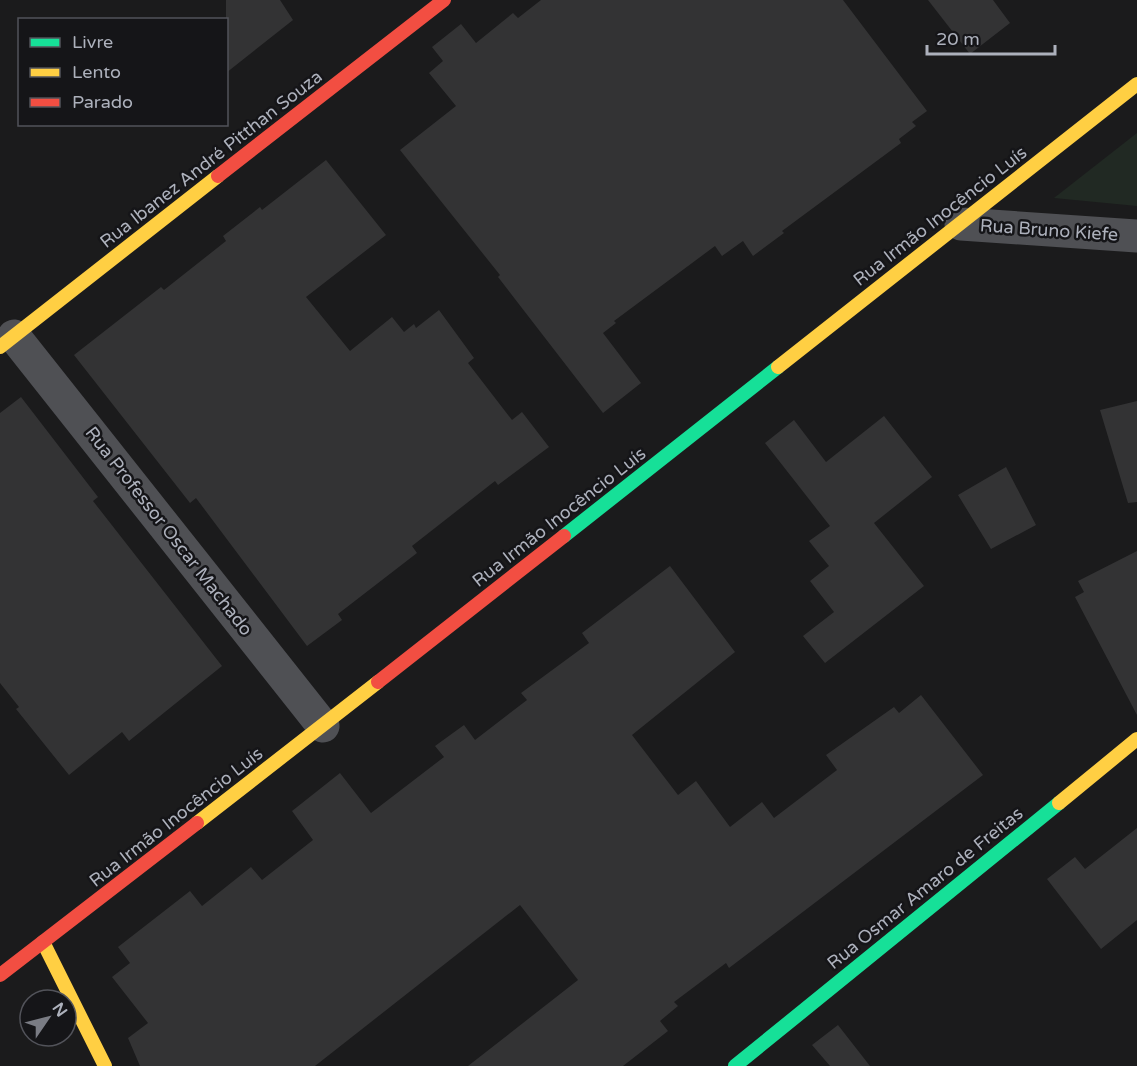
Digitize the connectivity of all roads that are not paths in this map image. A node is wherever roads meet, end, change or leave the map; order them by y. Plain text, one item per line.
1 (444, 0) edge
2 (1137, 84) edge
3 (960, 224) junction
4 (1137, 236) edge
5 (7, 341) edge
6 (323, 726) junction
7 (1137, 739) edge
8 (43, 942) junction
9 (0, 975) edge
10 (105, 1066) edge
11 (735, 1066) edge

1 - 5 street, Rua Ibanez André Pitthan Souza
2 - 3 street, Rua Irmão Inocêncio Luís
3 - 4 street, Rua Bruno Kiefe
3 - 6 street, Rua Irmão Inocêncio Luís
5 - 6 street, Rua Professor Oscar Machado
6 - 8 street, Rua Irmão Inocêncio Luís
7 - 11 street, Rua Osmar Amaro de Freitas
8 - 9 street, Rua Irmão Inocêncio Luís
8 - 10 street

